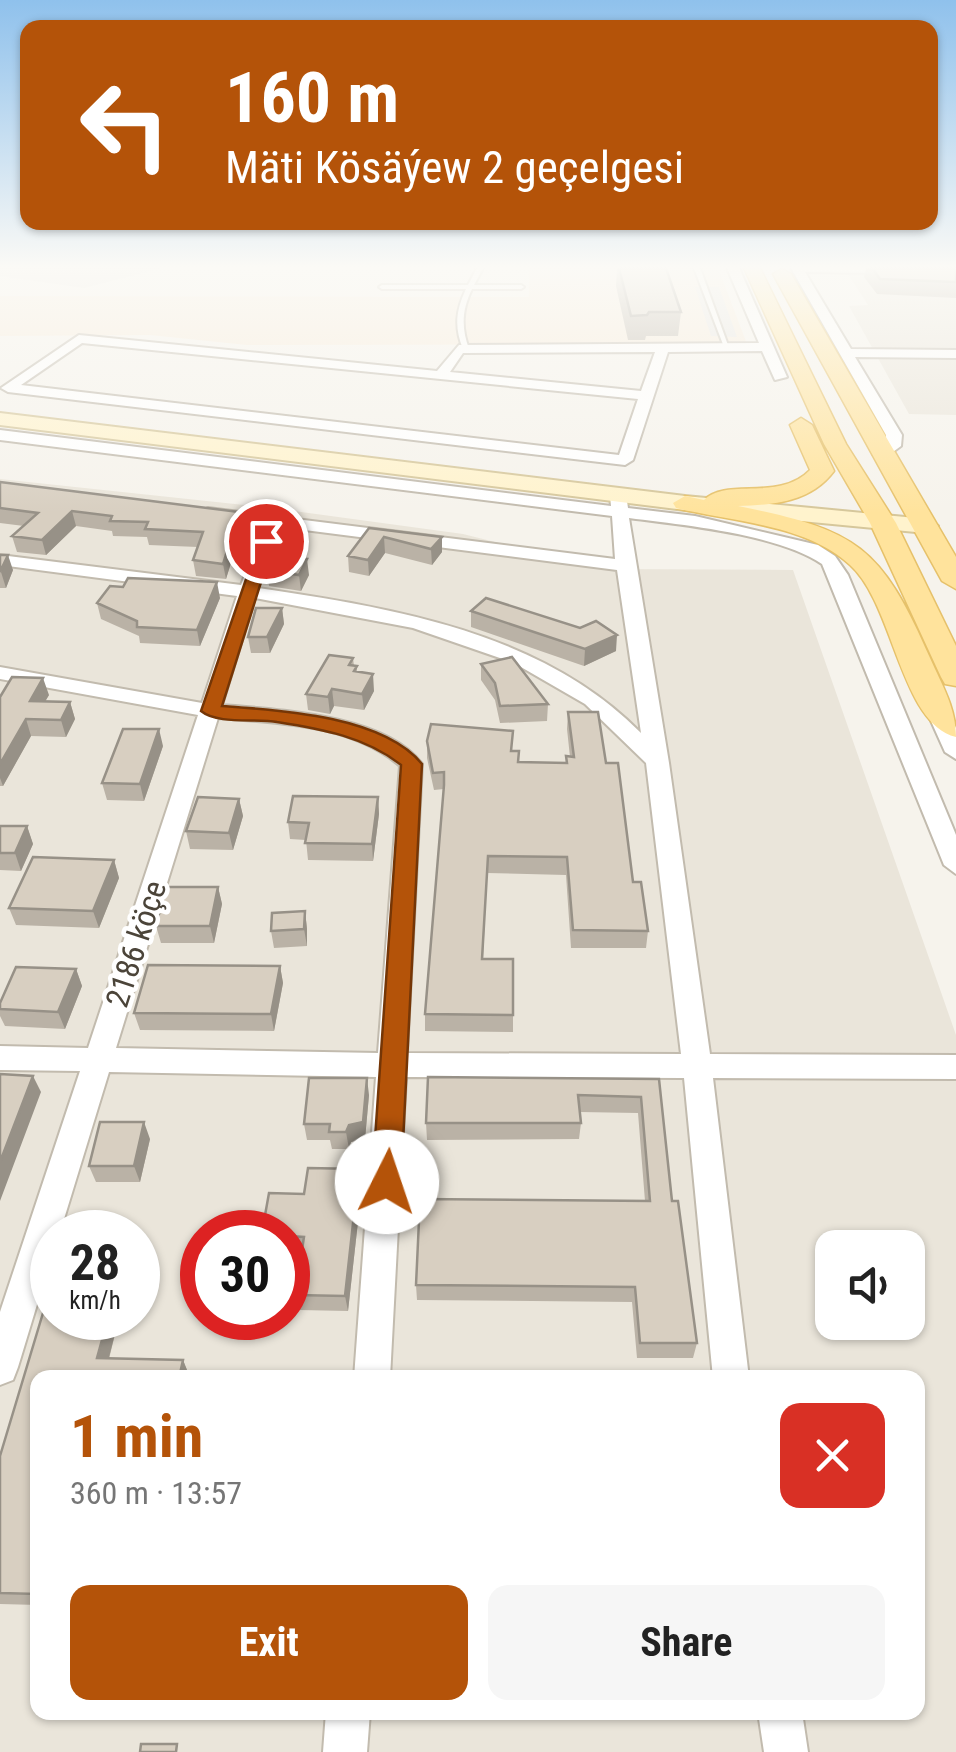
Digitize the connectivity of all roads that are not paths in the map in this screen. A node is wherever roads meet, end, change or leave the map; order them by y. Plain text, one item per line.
1 (62, 350) edge
2 (194, 350) edge
3 (458, 350) edge
4 (662, 350) edge
5 (768, 350) edge
6 (792, 350) edge
7 (823, 350) edge
8 (846, 350) edge
9 (848, 353) junction
10 (956, 354) edge
11 (796, 357) junction
12 (441, 375) junction
13 (780, 377) junction
14 (647, 396) junction
15 (0, 419) edge
16 (801, 424) junction
17 (0, 435) edge
18 (835, 444) junction
19 (881, 454) junction
20 (618, 503) junction
21 (684, 503) junction
22 (196, 512) edge
23 (275, 522) junction
24 (883, 523) junction
25 (926, 526) junction
26 (0, 560) edge
27 (625, 566) junction
28 (956, 580) edge
29 (250, 591) junction
30 (917, 594) junction
31 (903, 637) junction
32 (1, 674) edge
33 (956, 677) edge
34 (211, 711) junction
35 (947, 720) edge
36 (956, 752) edge
37 (658, 763) junction
38 (956, 865) edge
39 (0, 1058) edge
40 (98, 1060) junction
41 (700, 1064) junction
42 (395, 1065) junction
43 (956, 1067) edge
44 (0, 1368) edge
45 (373, 1370) edge
46 (731, 1370) edge
47 (347, 1720) edge
48 (781, 1720) edge
49 (345, 1752) edge
50 (786, 1752) edge

1 - 14 street
2 - 12 street
3 - 12 street
4 - 14 street
5 - 13 street
6 - 11 main road
7 - 19 main road
8 - 9 street
9 - 10 street
9 - 19 street
11 - 13 main road
11 - 18 main road
12 - 14 street
13 - 16 main road
15 - 20 street
16 - 18 main road
16 - 21 main road
17 - 20 street
18 - 24 main road
19 - 25 main road
20 - 21 street
20 - 27 street
20 - 38 street
21 - 24 street
21 - 31 main road
22 - 23 street
23 - 27 street
23 - 29 street, 2186 köçe
24 - 25 street
24 - 30 main road
25 - 28 main road
26 - 29 street
27 - 37 street
29 - 34 street, 2186 köçe
29 - 37 street
30 - 31 main road
30 - 33 main road
31 - 35 main road
32 - 34 street
34 - 40 street, 2186 köçe
34 - 42 street
35 - 36 street
37 - 41 street
39 - 40 street
40 - 42 street
40 - 44 street, 2186 köçe
41 - 42 street
41 - 43 street
41 - 46 street
42 - 45 street
47 - 49 street
48 - 50 street

